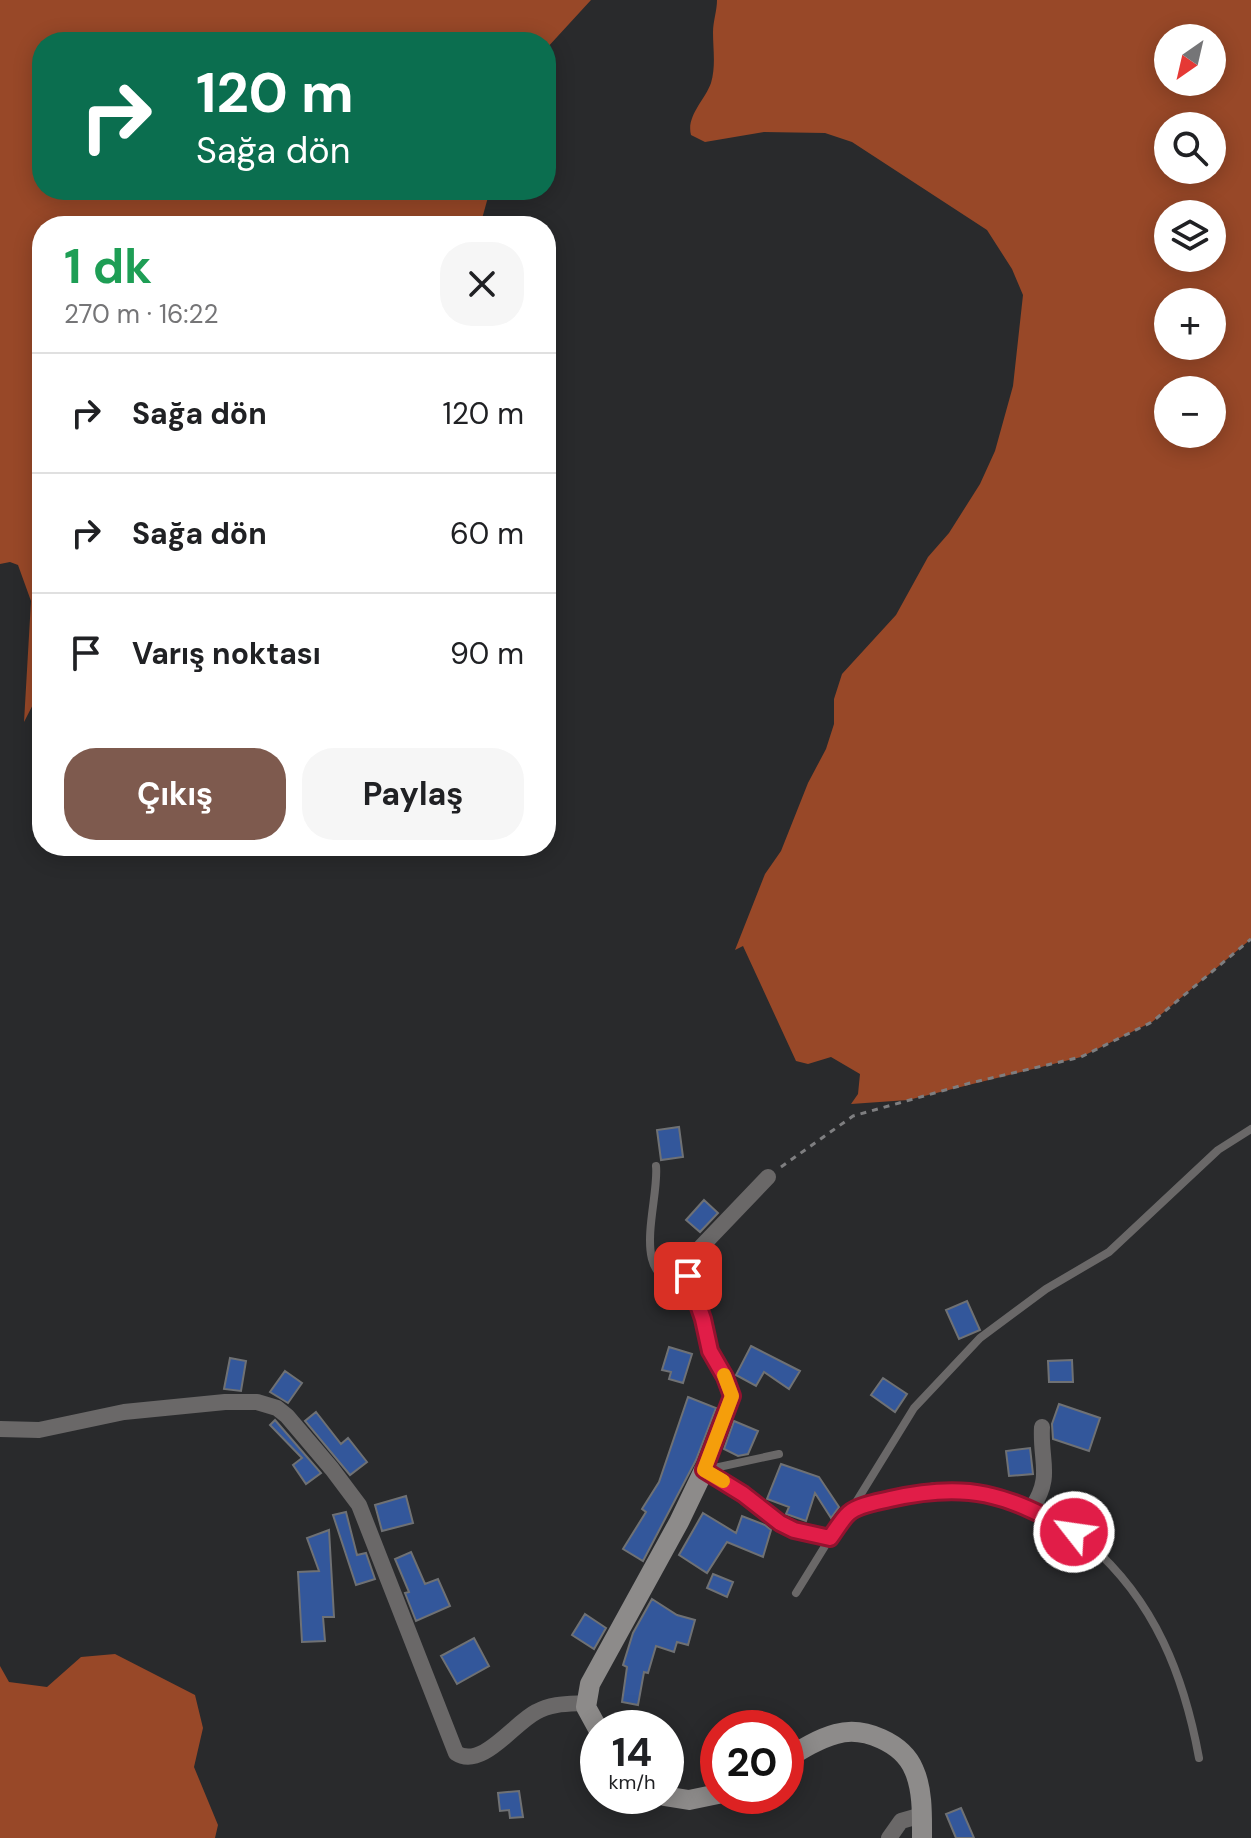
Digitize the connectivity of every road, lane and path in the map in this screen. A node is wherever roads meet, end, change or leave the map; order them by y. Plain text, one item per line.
1 (1251, 939) edge
2 (1251, 1129) edge
3 (656, 1166) dead end
4 (768, 1177) joint
5 (689, 1281) junction
6 (1042, 1427) dead end
7 (0, 1429) edge
8 (779, 1454) dead end
9 (704, 1470) junction
10 (1032, 1508) junction
11 (850, 1511) junction
12 (830, 1538) junction
13 (796, 1593) dead end
14 (586, 1703) junction
15 (588, 1710) edge
16 (804, 1749) edge
17 (1199, 1758) dead end
18 (922, 1815) junction
19 (889, 1838) edge
20 (922, 1838) edge

1 - 4 path
2 - 11 lane
3 - 5 lane
4 - 5 street
5 - 9 street
6 - 10 street
7 - 14 street
8 - 9 lane
9 - 12 street
9 - 14 street
10 - 11 street
10 - 17 lane
11 - 12 street
12 - 13 lane
14 - 15 street
16 - 18 street
18 - 19 street
18 - 20 street

